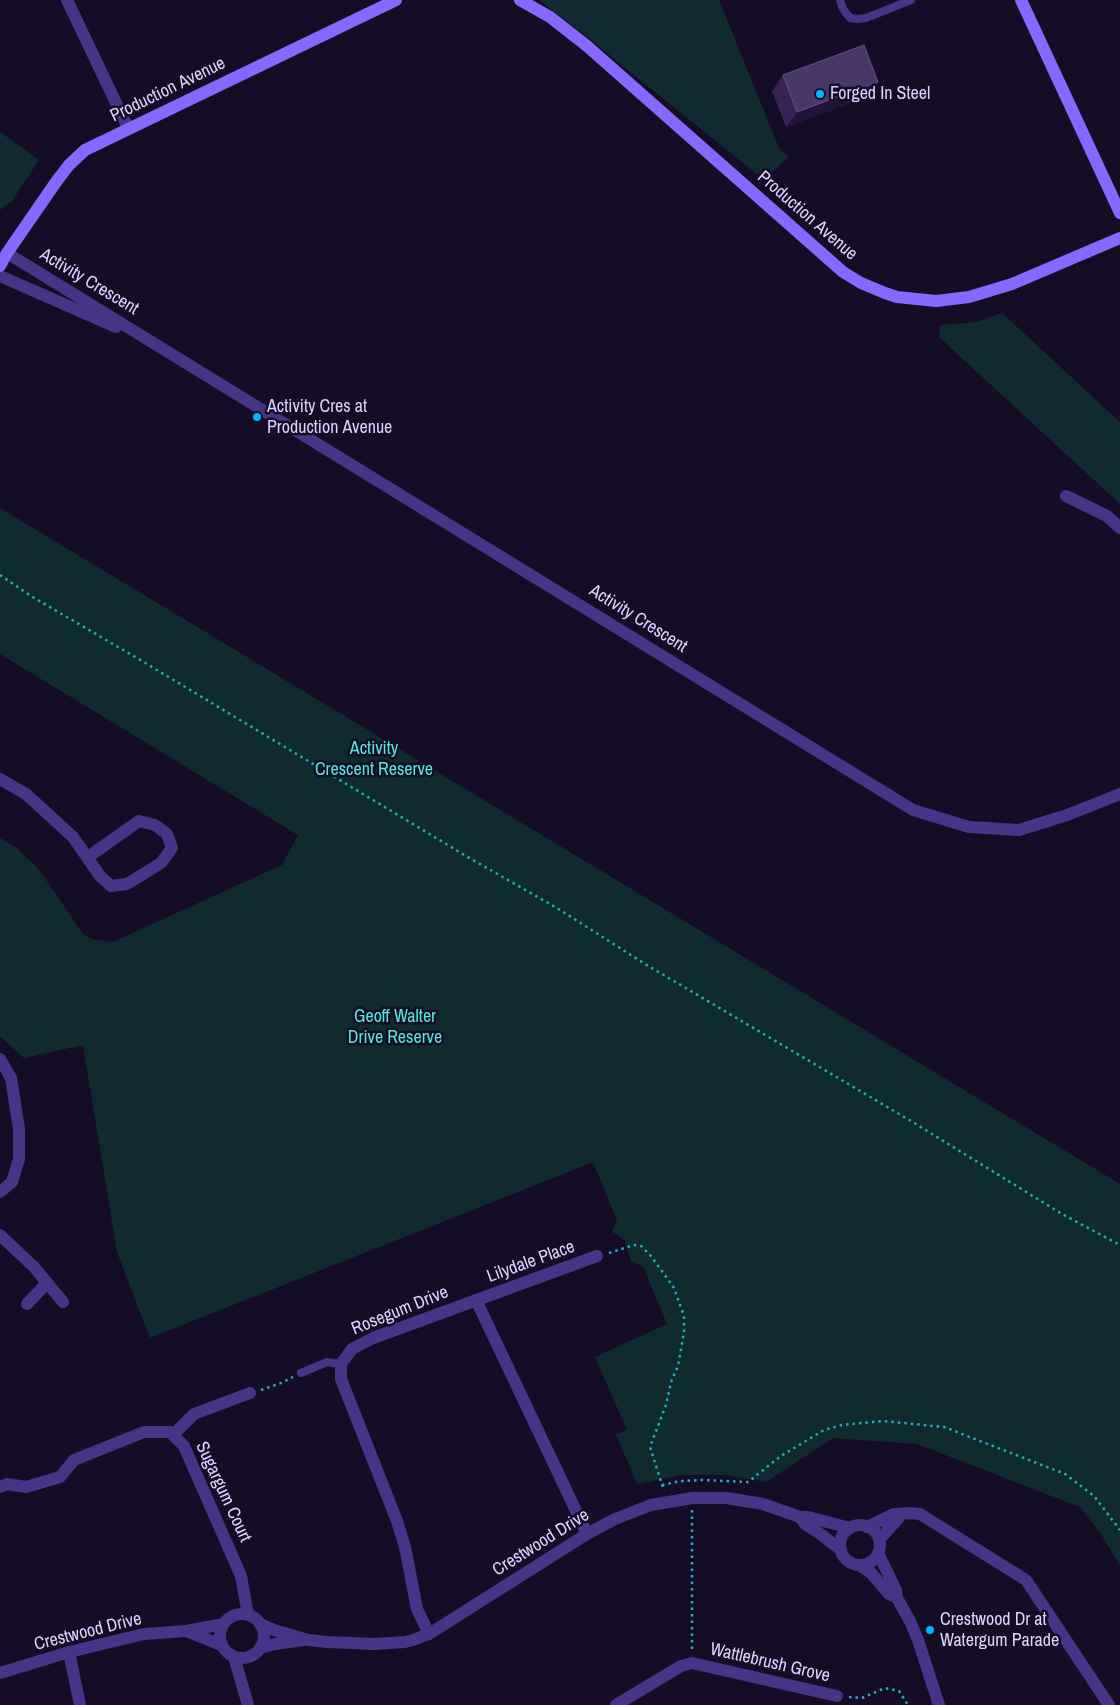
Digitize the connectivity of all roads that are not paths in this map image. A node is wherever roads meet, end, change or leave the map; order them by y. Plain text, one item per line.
1 (67, 0) edge
2 (396, 0) edge
3 (520, 0) edge
4 (840, 0) edge
5 (911, 0) edge
6 (1021, 0) edge
7 (128, 128) junction
8 (1120, 214) edge
9 (1120, 238) edge
10 (4, 250) edge
11 (0, 266) edge
12 (0, 276) edge
13 (160, 346) junction
14 (1066, 496) dead end
15 (1120, 528) edge
16 (0, 779) edge
17 (1120, 794) edge
18 (88, 857) junction
19 (0, 1059) edge
20 (0, 1192) edge
21 (0, 1236) edge
22 (598, 1256) road end
23 (47, 1283) junction
24 (476, 1300) junction
25 (63, 1302) dead end
26 (27, 1304) dead end
27 (341, 1364) junction
28 (301, 1373) road end
29 (250, 1393) road end
30 (174, 1434) junction
31 (0, 1487) edge
32 (902, 1514) junction
33 (800, 1517) junction
34 (867, 1527) junction
35 (850, 1528) junction
36 (587, 1534) junction
37 (878, 1546) junction
38 (841, 1550) junction
39 (859, 1565) junction
40 (241, 1576) junction
41 (897, 1598) junction
42 (234, 1615) junction
43 (248, 1615) junction
44 (223, 1624) junction
45 (260, 1624) junction
46 (186, 1631) junction
47 (429, 1634) junction
48 (308, 1640) junction
49 (221, 1645) junction
50 (260, 1648) junction
51 (69, 1652) junction
52 (240, 1657) junction
53 (0, 1673) edge
54 (838, 1696) road end
55 (247, 1701) edge
56 (80, 1705) edge
57 (616, 1705) edge
58 (939, 1705) edge
59 (1109, 1705) edge

1 - 7 street
2 - 7 main road, Production Avenue
3 - 9 main road, Production Avenue
4 - 5 lane
6 - 8 main road
7 - 10 main road, Production Avenue
10 - 11 main road, Production Avenue
10 - 13 street, Activity Crescent
12 - 13 street, Activity Crescent
13 - 17 street, Activity Crescent
14 - 15 street
16 - 18 street
18 - 18 street
19 - 20 street
21 - 23 street
22 - 24 street, Lilydale Place
23 - 25 street
23 - 26 street
24 - 27 street, Rosegum Drive
24 - 36 street, Rosegum Drive
27 - 28 lane
27 - 47 street
29 - 30 street
30 - 31 street, Sugargum Court
30 - 40 street, Sugargum Court
32 - 34 street
32 - 37 street
32 - 59 street
33 - 35 street, Crestwood Drive
33 - 36 street, Crestwood Drive
33 - 38 street, Crestwood Drive
34 - 35 street
34 - 37 street
35 - 38 street
36 - 47 street, Crestwood Drive
37 - 39 street
37 - 41 street
38 - 39 street
39 - 41 street
40 - 42 street
40 - 43 street, Sugargum Court
41 - 58 street
42 - 43 street
42 - 44 street
43 - 45 street
44 - 46 street, Crestwood Drive
44 - 49 street
45 - 48 street, Crestwood Drive
45 - 50 street
46 - 49 street, Crestwood Drive
46 - 51 street, Crestwood Drive
47 - 48 street, Crestwood Drive
48 - 50 street, Crestwood Drive
49 - 52 street
50 - 52 street
51 - 53 street, Crestwood Drive
51 - 56 street
52 - 55 street
54 - 57 street, Wattlebrush Grove

